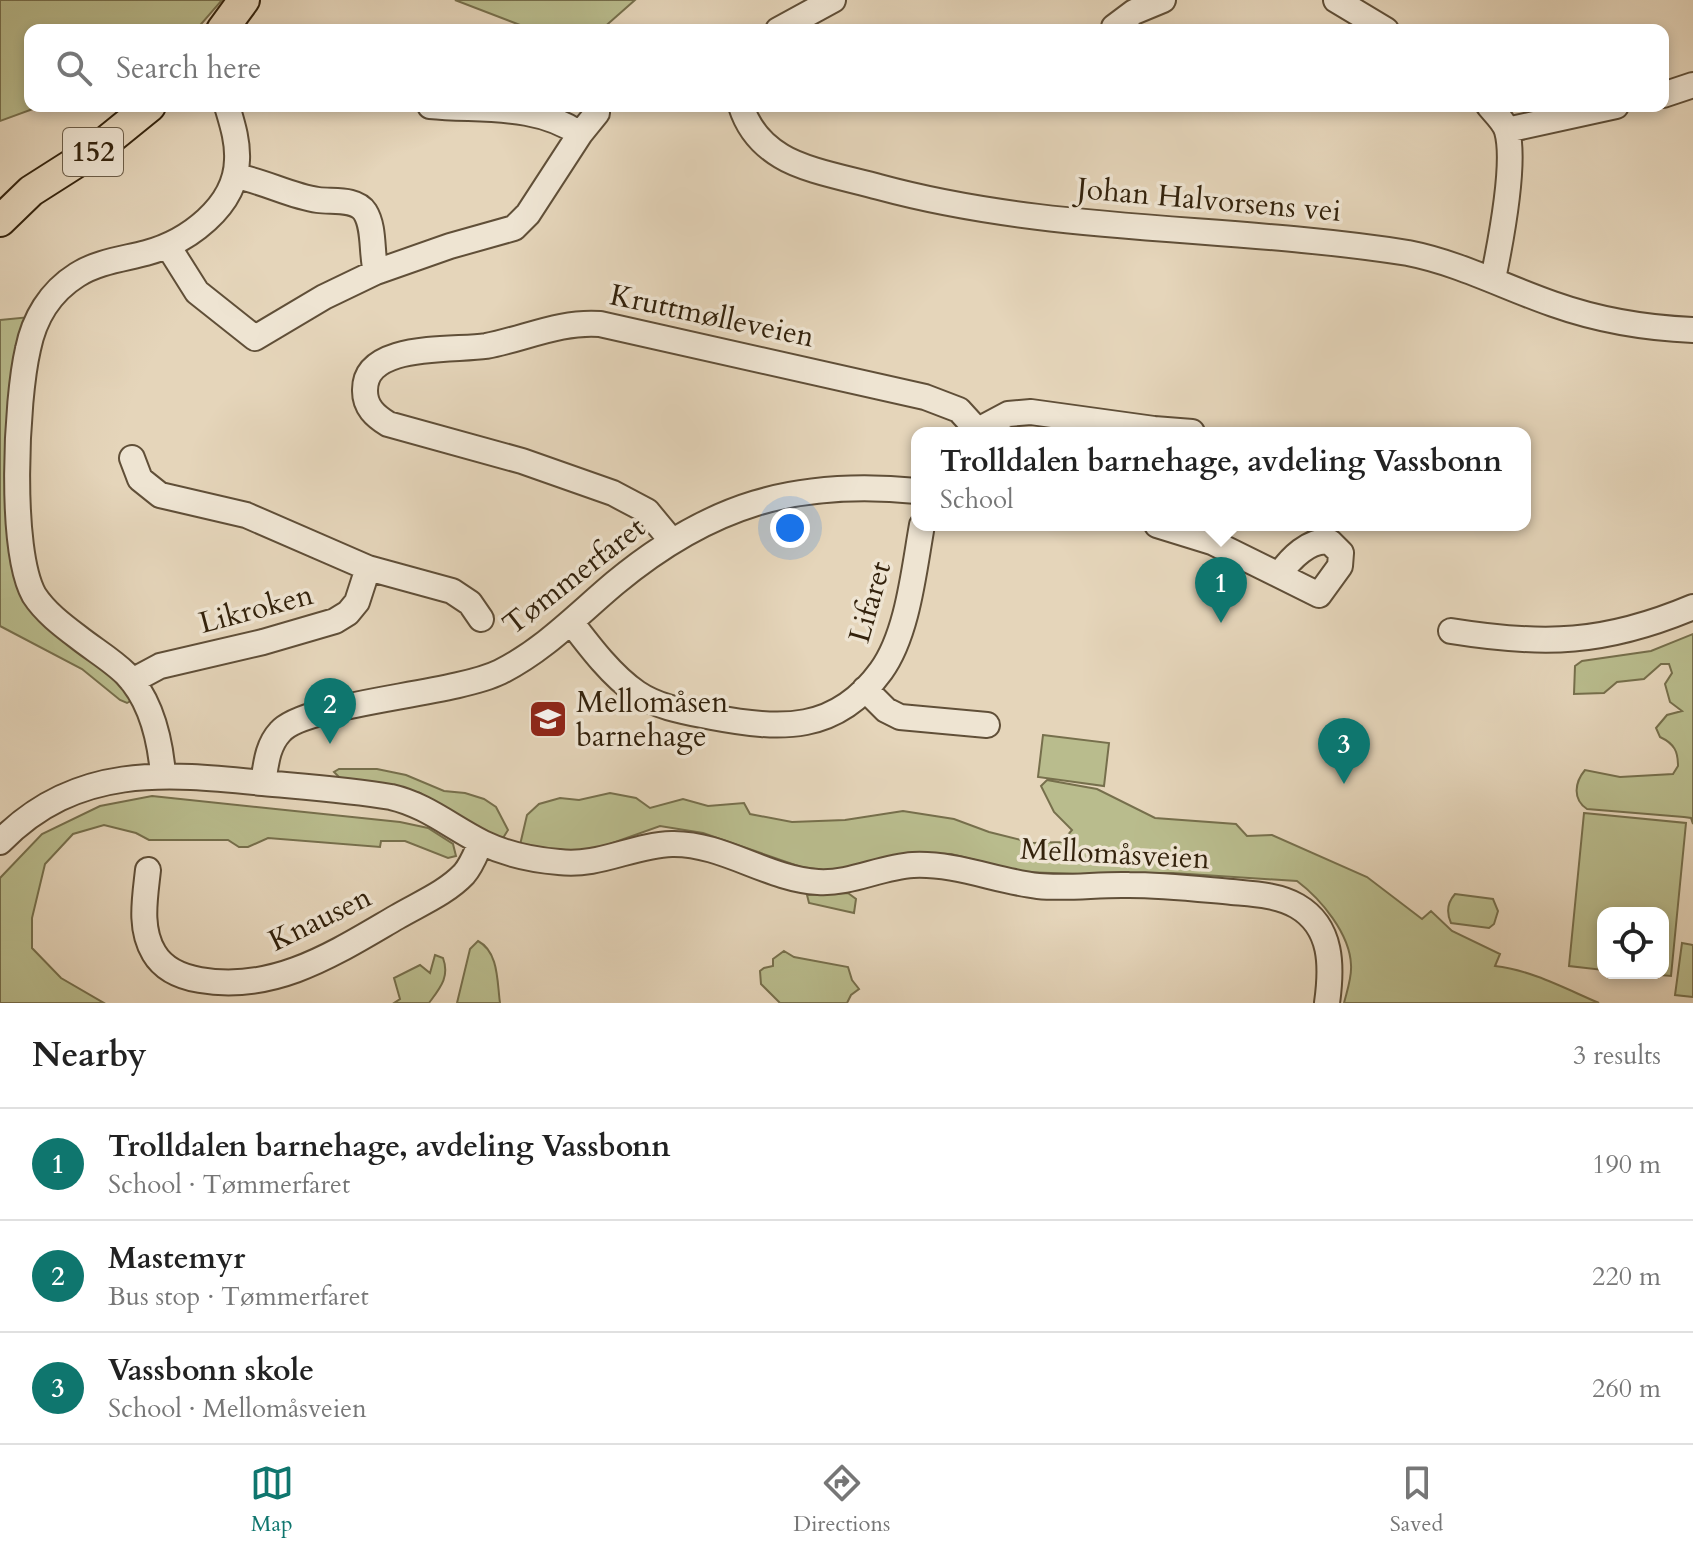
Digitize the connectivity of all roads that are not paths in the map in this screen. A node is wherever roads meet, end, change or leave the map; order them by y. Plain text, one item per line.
1 (244, 0) edge
2 (833, 0) edge
3 (1163, 0) edge
4 (1336, 0) edge
5 (226, 24) edge
6 (789, 24) edge
7 (1118, 24) edge
8 (1376, 24) edge
9 (1693, 85) edge
10 (1669, 93) edge
11 (143, 112) edge
12 (228, 112) edge
13 (518, 112) edge
14 (743, 112) edge
15 (1494, 112) edge
16 (1589, 112) edge
17 (597, 113) dead end
18 (1507, 130) junction
19 (580, 134) junction
20 (235, 176) junction
21 (31, 191) junction
22 (0, 198) edge
23 (0, 221) edge
24 (168, 246) junction
25 (376, 272) junction
26 (1493, 279) junction
27 (1693, 330) edge
28 (974, 427) edge
29 (987, 427) edge
30 (1140, 427) edge
31 (132, 458) dead end
32 (911, 491) edge
33 (921, 531) edge
34 (1176, 531) edge
35 (671, 540) junction
36 (368, 568) junction
37 (1279, 575) junction
38 (1693, 607) edge
39 (481, 619) dead end
40 (571, 622) junction
41 (1451, 631) dead end
42 (132, 681) junction
43 (865, 689) junction
44 (987, 725) dead end
45 (163, 774) junction
46 (263, 783) junction
47 (0, 842) edge
48 (481, 842) junction
49 (148, 870) dead end
50 (1327, 1003) edge

1 - 5 main road
2 - 6 street
3 - 7 street
4 - 8 street
9 - 10 street
11 - 21 main road, 152
12 - 20 street
13 - 19 street
14 - 26 street, Johan Halvorsens vei
15 - 18 street
16 - 18 street
17 - 19 street
18 - 26 street
19 - 25 street
20 - 24 street
20 - 25 street
21 - 22 main road, 152
21 - 23 main road, 152
24 - 25 street
24 - 42 street
26 - 27 street, Johan Halvorsens vei
28 - 35 street, Kruttmølleveien
29 - 30 street, Kruttmølleveien
31 - 36 street, Likroken
32 - 35 street, Tømmerfaret
33 - 43 street, Lifaret
34 - 37 street
35 - 40 street, Tømmerfaret
36 - 39 street, Likroken
36 - 42 street, Likroken
37 - 37 street
38 - 41 street
40 - 43 street, Lifaret
40 - 46 street, Tømmerfaret
42 - 45 street
43 - 44 street, Lifaret
45 - 46 street, Mellomåsveien
45 - 47 street, Mellomåsveien
46 - 48 street, Mellomåsveien
48 - 49 street, Knausen
48 - 50 street, Mellomåsveien

